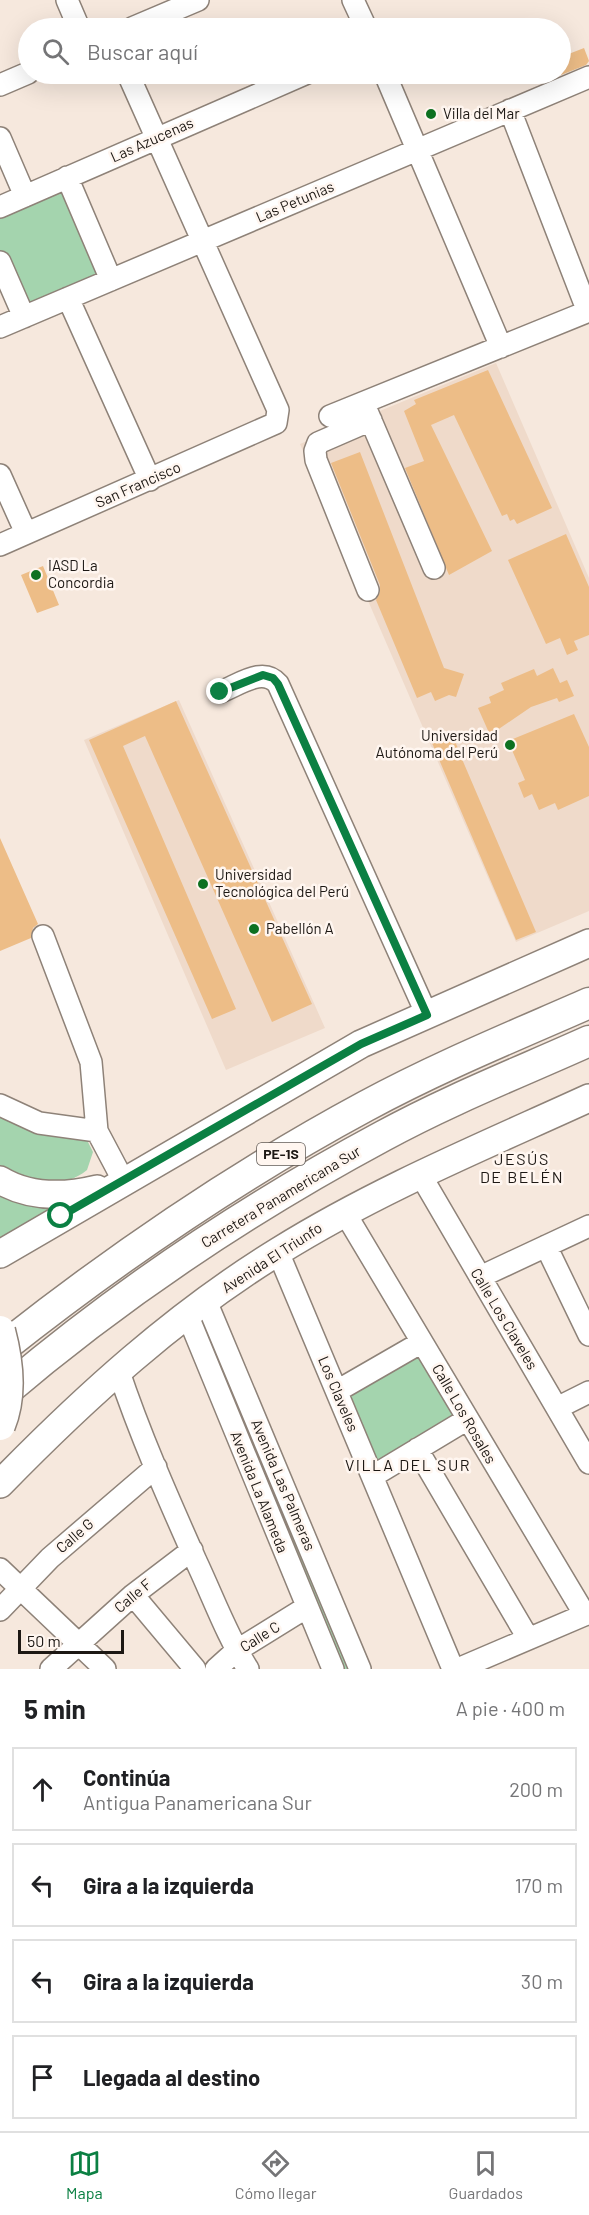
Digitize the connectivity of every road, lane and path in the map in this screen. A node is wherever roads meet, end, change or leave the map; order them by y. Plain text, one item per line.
1 (67, 0) edge
2 (198, 0) edge
3 (353, 0) edge
4 (175, 4) edge
5 (75, 18) edge
6 (150, 18) edge
7 (361, 18) edge
8 (18, 77) edge
9 (589, 77) edge
10 (132, 84) edge
11 (281, 84) edge
12 (389, 84) edge
13 (0, 85) edge
14 (510, 111) junction
15 (0, 138) edge
16 (156, 138) junction
17 (417, 150) junction
18 (67, 177) junction
19 (25, 196) junction
20 (0, 207) edge
21 (202, 241) junction
22 (0, 262) edge
23 (111, 280) junction
24 (68, 298) junction
25 (589, 311) edge
26 (24, 317) junction
27 (0, 327) edge
28 (501, 347) junction
29 (367, 411) junction
30 (330, 416) dead end
31 (0, 475) edge
32 (150, 480) junction
33 (26, 533) junction
34 (0, 545) edge
35 (434, 568) dead end
36 (368, 590) dead end
37 (220, 692) dead end
38 (43, 936) dead end
39 (589, 943) edge
40 (589, 1003) edge
41 (427, 1015) junction
42 (589, 1041) edge
43 (589, 1098) edge
44 (0, 1105) edge
45 (97, 1131) junction
46 (420, 1174) junction
47 (0, 1180) edge
48 (124, 1182) junction
49 (345, 1213) junction
50 (589, 1227) edge
51 (546, 1246) junction
52 (278, 1252) junction
53 (0, 1254) edge
54 (0, 1270) edge
55 (480, 1277) junction
56 (196, 1308) junction
57 (0, 1331) edge
58 (589, 1335) edge
59 (422, 1342) junction
60 (0, 1350) edge
61 (118, 1369) junction
62 (336, 1391) junction
63 (589, 1392) edge
64 (0, 1396) edge
65 (557, 1408) junction
66 (466, 1420) junction
67 (0, 1425) edge
68 (417, 1449) junction
69 (589, 1463) edge
70 (156, 1467) junction
71 (373, 1476) junction
72 (0, 1484) edge
73 (192, 1550) junction
74 (0, 1569) edge
75 (20, 1589) junction
76 (133, 1595) junction
77 (307, 1607) junction
78 (0, 1611) edge
79 (587, 1614) edge
80 (528, 1638) junction
81 (77, 1644) junction
82 (237, 1651) junction
83 (51, 1669) edge
84 (105, 1669) edge
85 (195, 1669) edge
86 (216, 1669) edge
87 (248, 1669) edge
88 (333, 1669) edge
89 (360, 1669) edge
90 (453, 1669) edge
91 (458, 1669) edge

1 - 5 street
2 - 4 street
3 - 7 street
4 - 6 street
8 - 13 street
9 - 14 street, Las Petunias
10 - 16 street
11 - 16 street, Las Azucenas
12 - 17 street
14 - 17 street, Las Petunias
14 - 25 street
15 - 19 street
16 - 18 street, Las Azucenas
16 - 21 street
17 - 21 street, Las Petunias
17 - 28 street
18 - 19 street, Las Azucenas
18 - 23 street
19 - 20 street, Las Azucenas
21 - 23 street, Las Petunias
21 - 32 street, San Francisco
22 - 26 street
23 - 24 street, Las Petunias
24 - 26 street, Las Petunias
24 - 32 street
25 - 28 street
26 - 27 street, Las Petunias
28 - 29 street
29 - 30 street
29 - 35 street
29 - 36 street
31 - 33 street
32 - 33 street, San Francisco
33 - 34 street, San Francisco
37 - 41 street
38 - 45 street
39 - 41 main road
40 - 60 highway, PE-1S
41 - 48 main road
42 - 64 highway, Carretera Panamericana Sur / PE-1S
43 - 46 main road, Avenida El Triunfo
44 - 45 street
45 - 48 street
46 - 49 main road, Avenida El Triunfo
46 - 55 street, Calle Los Claveles
47 - 48 main road
48 - 53 main road
48 - 54 main road
49 - 52 main road, Avenida El Triunfo
49 - 59 street, Calle Los Rosales
50 - 51 street
51 - 55 street
51 - 58 street
52 - 56 main road, Avenida El Triunfo
52 - 62 street, Los Claveles
55 - 65 street, Calle Los Claveles
56 - 61 main road, Avenida El Triunfo
56 - 77 street, Avenida La Alameda
56 - 89 street, Avenida Las Palmeras
57 - 67 highway, bridge
59 - 62 street
59 - 66 street, Calle Los Rosales
61 - 70 street
61 - 72 main road, Avenida El Triunfo
62 - 71 street, Los Claveles
63 - 65 street
65 - 69 street, Calle Los Claveles
66 - 68 street
66 - 79 street, Calle Los Rosales
68 - 71 street
68 - 80 street
70 - 73 street
70 - 75 street, Calle G
71 - 90 street, Los Claveles
73 - 76 street, Calle F
73 - 82 street
74 - 75 street
75 - 78 street, Calle G
75 - 81 street
76 - 81 street, Calle F
76 - 85 street
77 - 82 street, Calle C
77 - 88 street, Avenida La Alameda
79 - 80 street
80 - 91 street
81 - 83 street, Calle F
81 - 84 street
82 - 86 street, Calle C
82 - 87 street

